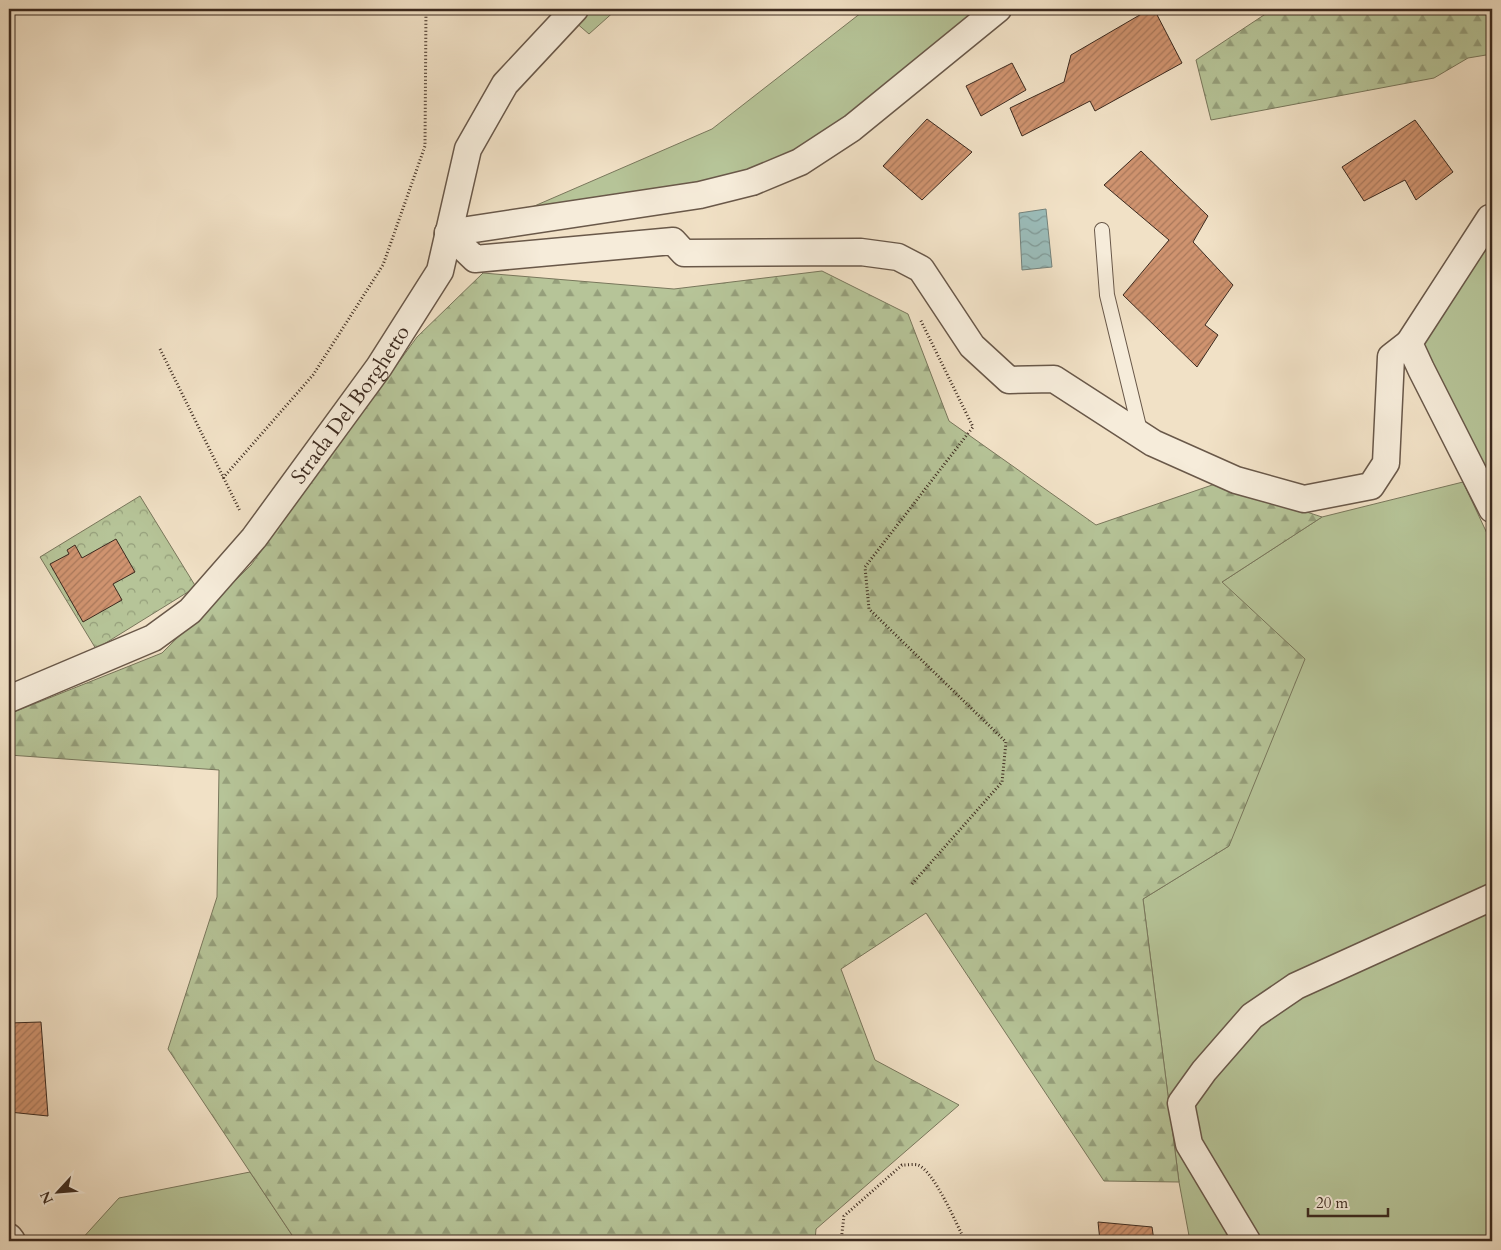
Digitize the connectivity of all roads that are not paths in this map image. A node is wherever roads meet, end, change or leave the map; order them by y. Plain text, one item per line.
1 (575, 9) edge
2 (998, 9) edge
3 (1492, 218) edge
4 (1102, 230) dead end
5 (448, 233) junction
6 (1409, 343) junction
7 (1141, 435) junction
8 (1492, 509) edge
9 (9, 698) edge
10 (1492, 897) edge
11 (9, 1237) edge
12 (12, 1241) edge
13 (1248, 1241) edge

1 - 5 street, Strada Del Borghetto
2 - 5 street
3 - 6 street
4 - 7 lane
5 - 7 street
5 - 9 street, Strada Del Borghetto
6 - 7 street
6 - 8 street
10 - 13 street
11 - 12 street

